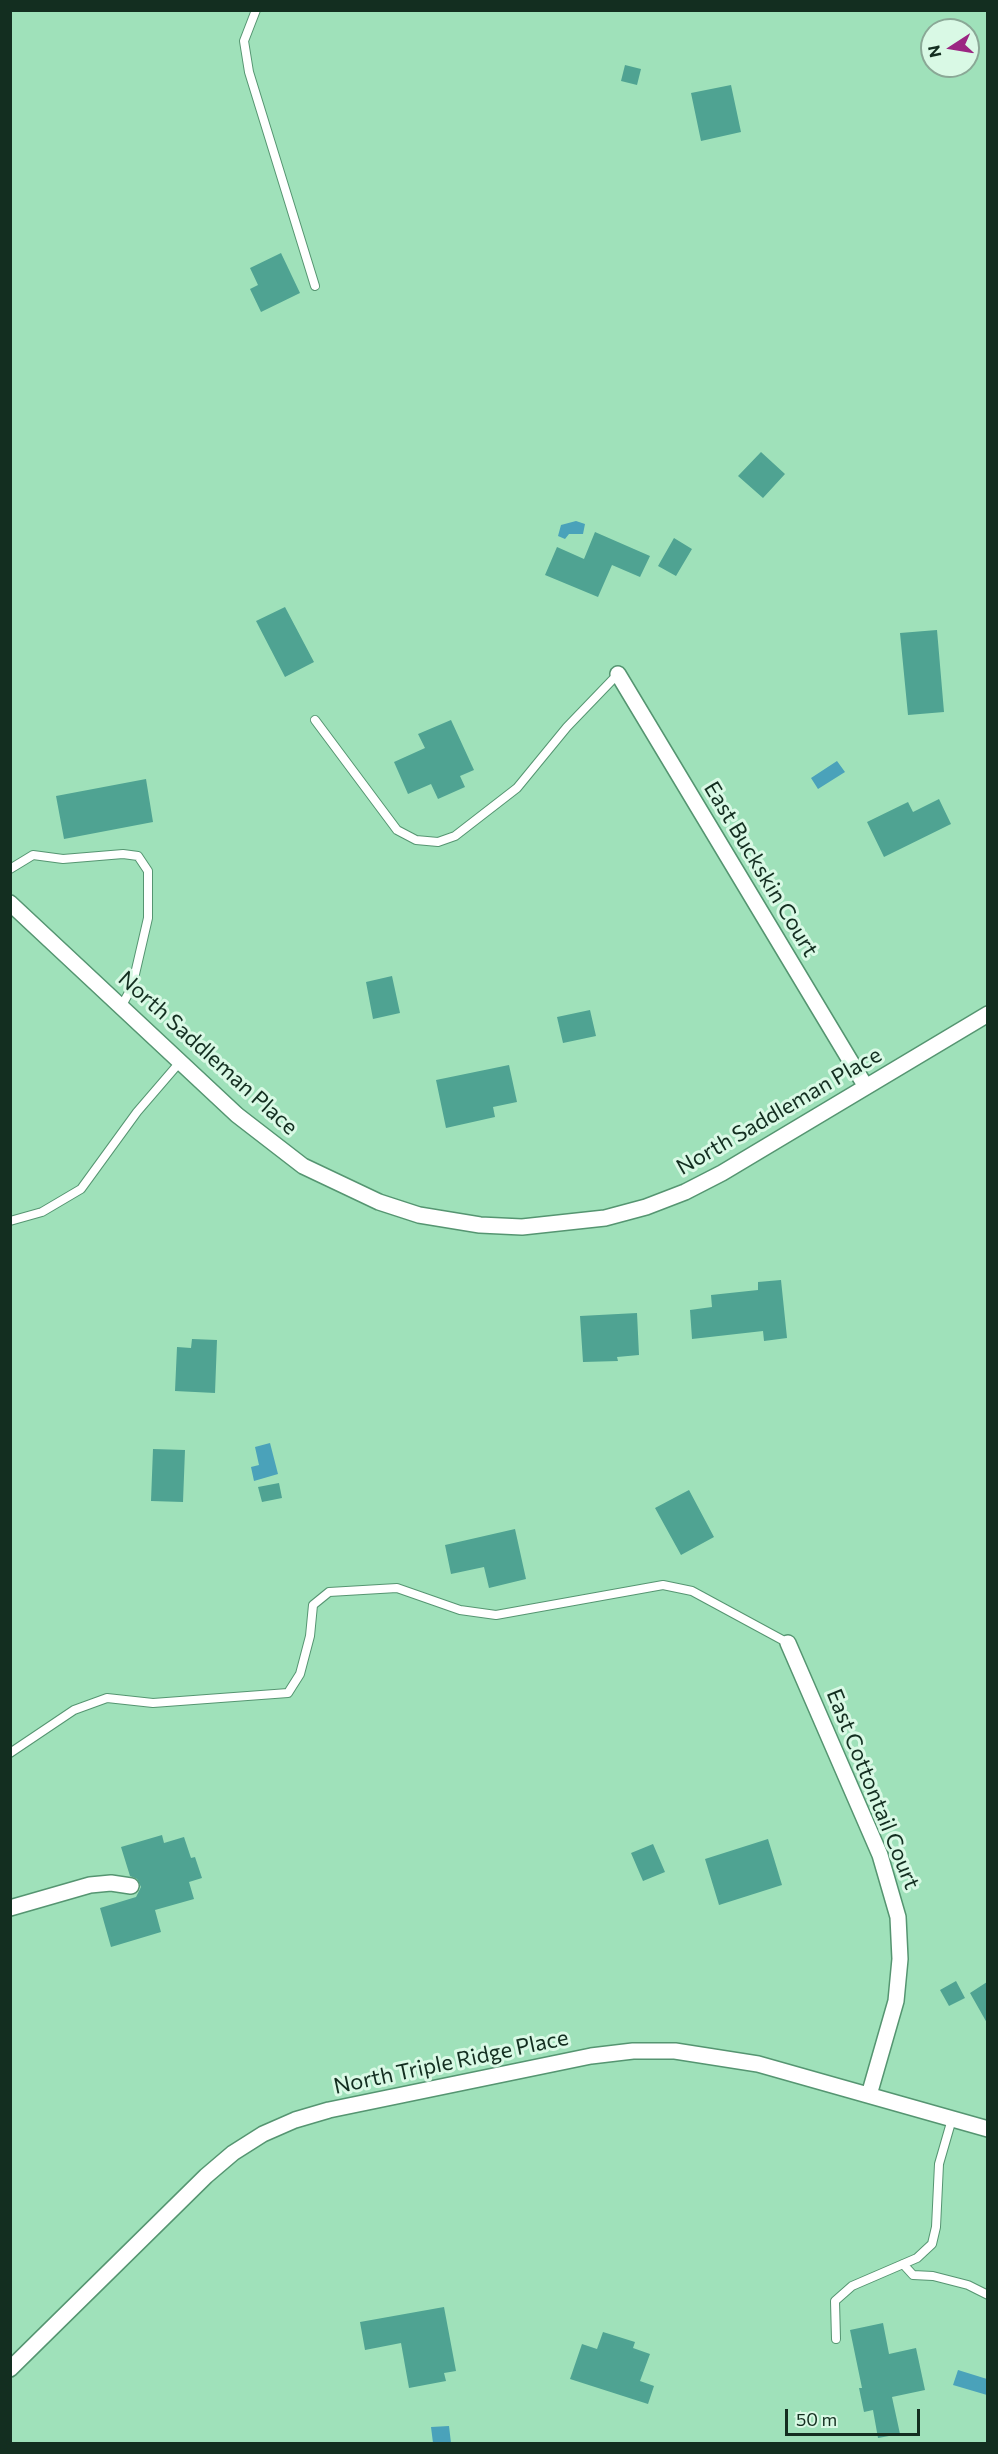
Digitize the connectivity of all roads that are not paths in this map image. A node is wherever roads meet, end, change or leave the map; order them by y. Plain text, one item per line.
1 (256, 10) edge
2 (315, 286) dead end
3 (618, 674) joint
4 (315, 720) dead end
5 (10, 869) edge
6 (10, 903) edge
7 (121, 1007) junction
8 (987, 1014) edge
9 (180, 1062) junction
10 (866, 1087) junction
11 (10, 1221) edge
12 (788, 1643) joint
13 (10, 1753) edge
14 (131, 1886) dead end
15 (10, 1908) edge
16 (869, 2095) junction
17 (951, 2119) junction
18 (987, 2129) edge
19 (903, 2264) junction
20 (987, 2295) edge
21 (836, 2339) dead end
22 (10, 2369) edge

1 - 2 lane
3 - 4 lane
3 - 10 street, East Buckskin Court
5 - 7 lane
6 - 7 street, North Saddleman Place
7 - 9 street, North Saddleman Place
8 - 10 street, North Saddleman Place
9 - 10 street, North Saddleman Place
9 - 11 lane
12 - 13 lane
12 - 16 street, East Cottontail Court
14 - 15 street
16 - 17 street, North Triple Ridge Place
16 - 22 street, North Triple Ridge Place
17 - 18 street, North Triple Ridge Place
17 - 19 lane
19 - 20 lane
19 - 21 lane

